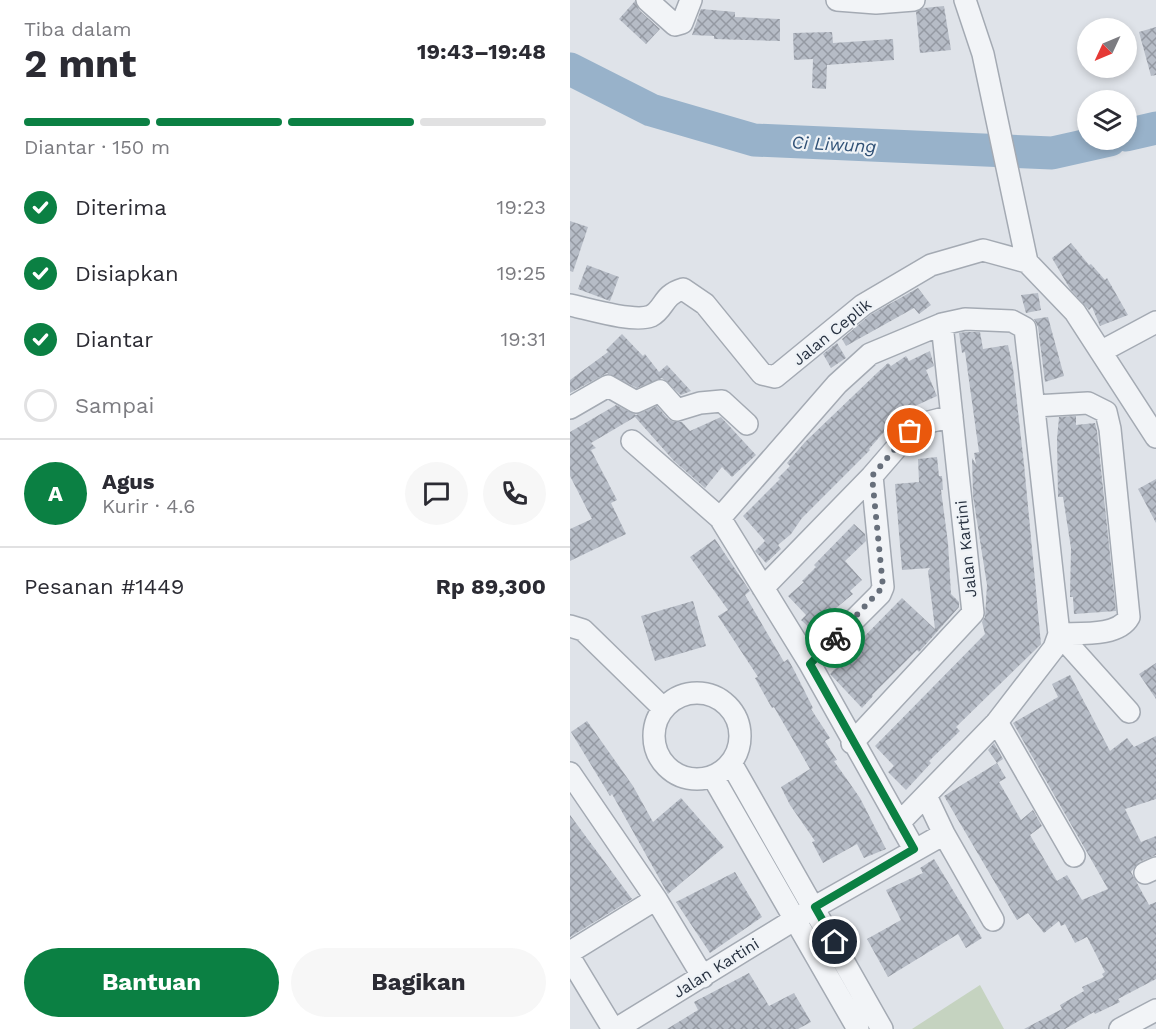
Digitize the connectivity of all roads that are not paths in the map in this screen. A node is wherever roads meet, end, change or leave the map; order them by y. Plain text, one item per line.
1 (647, 0) edge
2 (691, 0) edge
3 (837, 0) edge
4 (914, 0) edge
5 (965, 0) edge
6 (1027, 262) junction
7 (570, 305) edge
8 (1156, 322) edge
9 (942, 324) junction
10 (1102, 351) junction
11 (1035, 406) junction
12 (570, 408) edge
13 (952, 416) junction
14 (747, 424) dead end
15 (1156, 437) edge
16 (632, 441) dead end
17 (872, 476) junction
18 (720, 518) junction
19 (763, 588) junction
20 (570, 626) edge
21 (1059, 634) junction
22 (810, 664) junction
23 (663, 708) junction
24 (1129, 712) dead end
25 (997, 722) junction
26 (852, 743) junction
27 (731, 763) junction
28 (570, 773) edge
29 (713, 777) junction
30 (926, 796) junction
31 (899, 823) junction
32 (944, 834) junction
33 (914, 849) junction
34 (1074, 856) dead end
35 (656, 899) junction
36 (815, 907) junction
37 (795, 919) junction
38 (993, 920) dead end
39 (570, 952) edge
40 (570, 958) edge
41 (703, 977) junction
42 (1156, 1010) edge
43 (615, 1029) edge
44 (858, 1029) edge
45 (882, 1029) edge
46 (1120, 1029) edge

1 - 2 street
3 - 4 street
5 - 6 street
6 - 7 street, Jalan Ceplik
6 - 10 street
8 - 10 street
9 - 11 street
9 - 13 street, Jalan Kartini
9 - 18 street
10 - 15 street
11 - 21 street
11 - 21 street
12 - 14 street
13 - 17 street
13 - 26 street, Jalan Kartini
16 - 18 street
17 - 19 street
17 - 22 street
18 - 19 street
19 - 22 street
20 - 23 street
21 - 24 street
21 - 25 street
22 - 26 street
23 - 27 street
23 - 29 street
25 - 30 street
25 - 34 street
26 - 31 street
27 - 29 street
27 - 36 street
28 - 35 street
29 - 37 street
30 - 31 street
30 - 32 street
31 - 33 street
32 - 33 street
32 - 38 street
33 - 36 street, Jalan Kartini
35 - 39 street
35 - 41 street
36 - 37 street, Jalan Kartini
36 - 45 street
37 - 41 street, Jalan Kartini
37 - 44 street
40 - 43 street
41 - 43 street, Jalan Kartini
42 - 46 street

